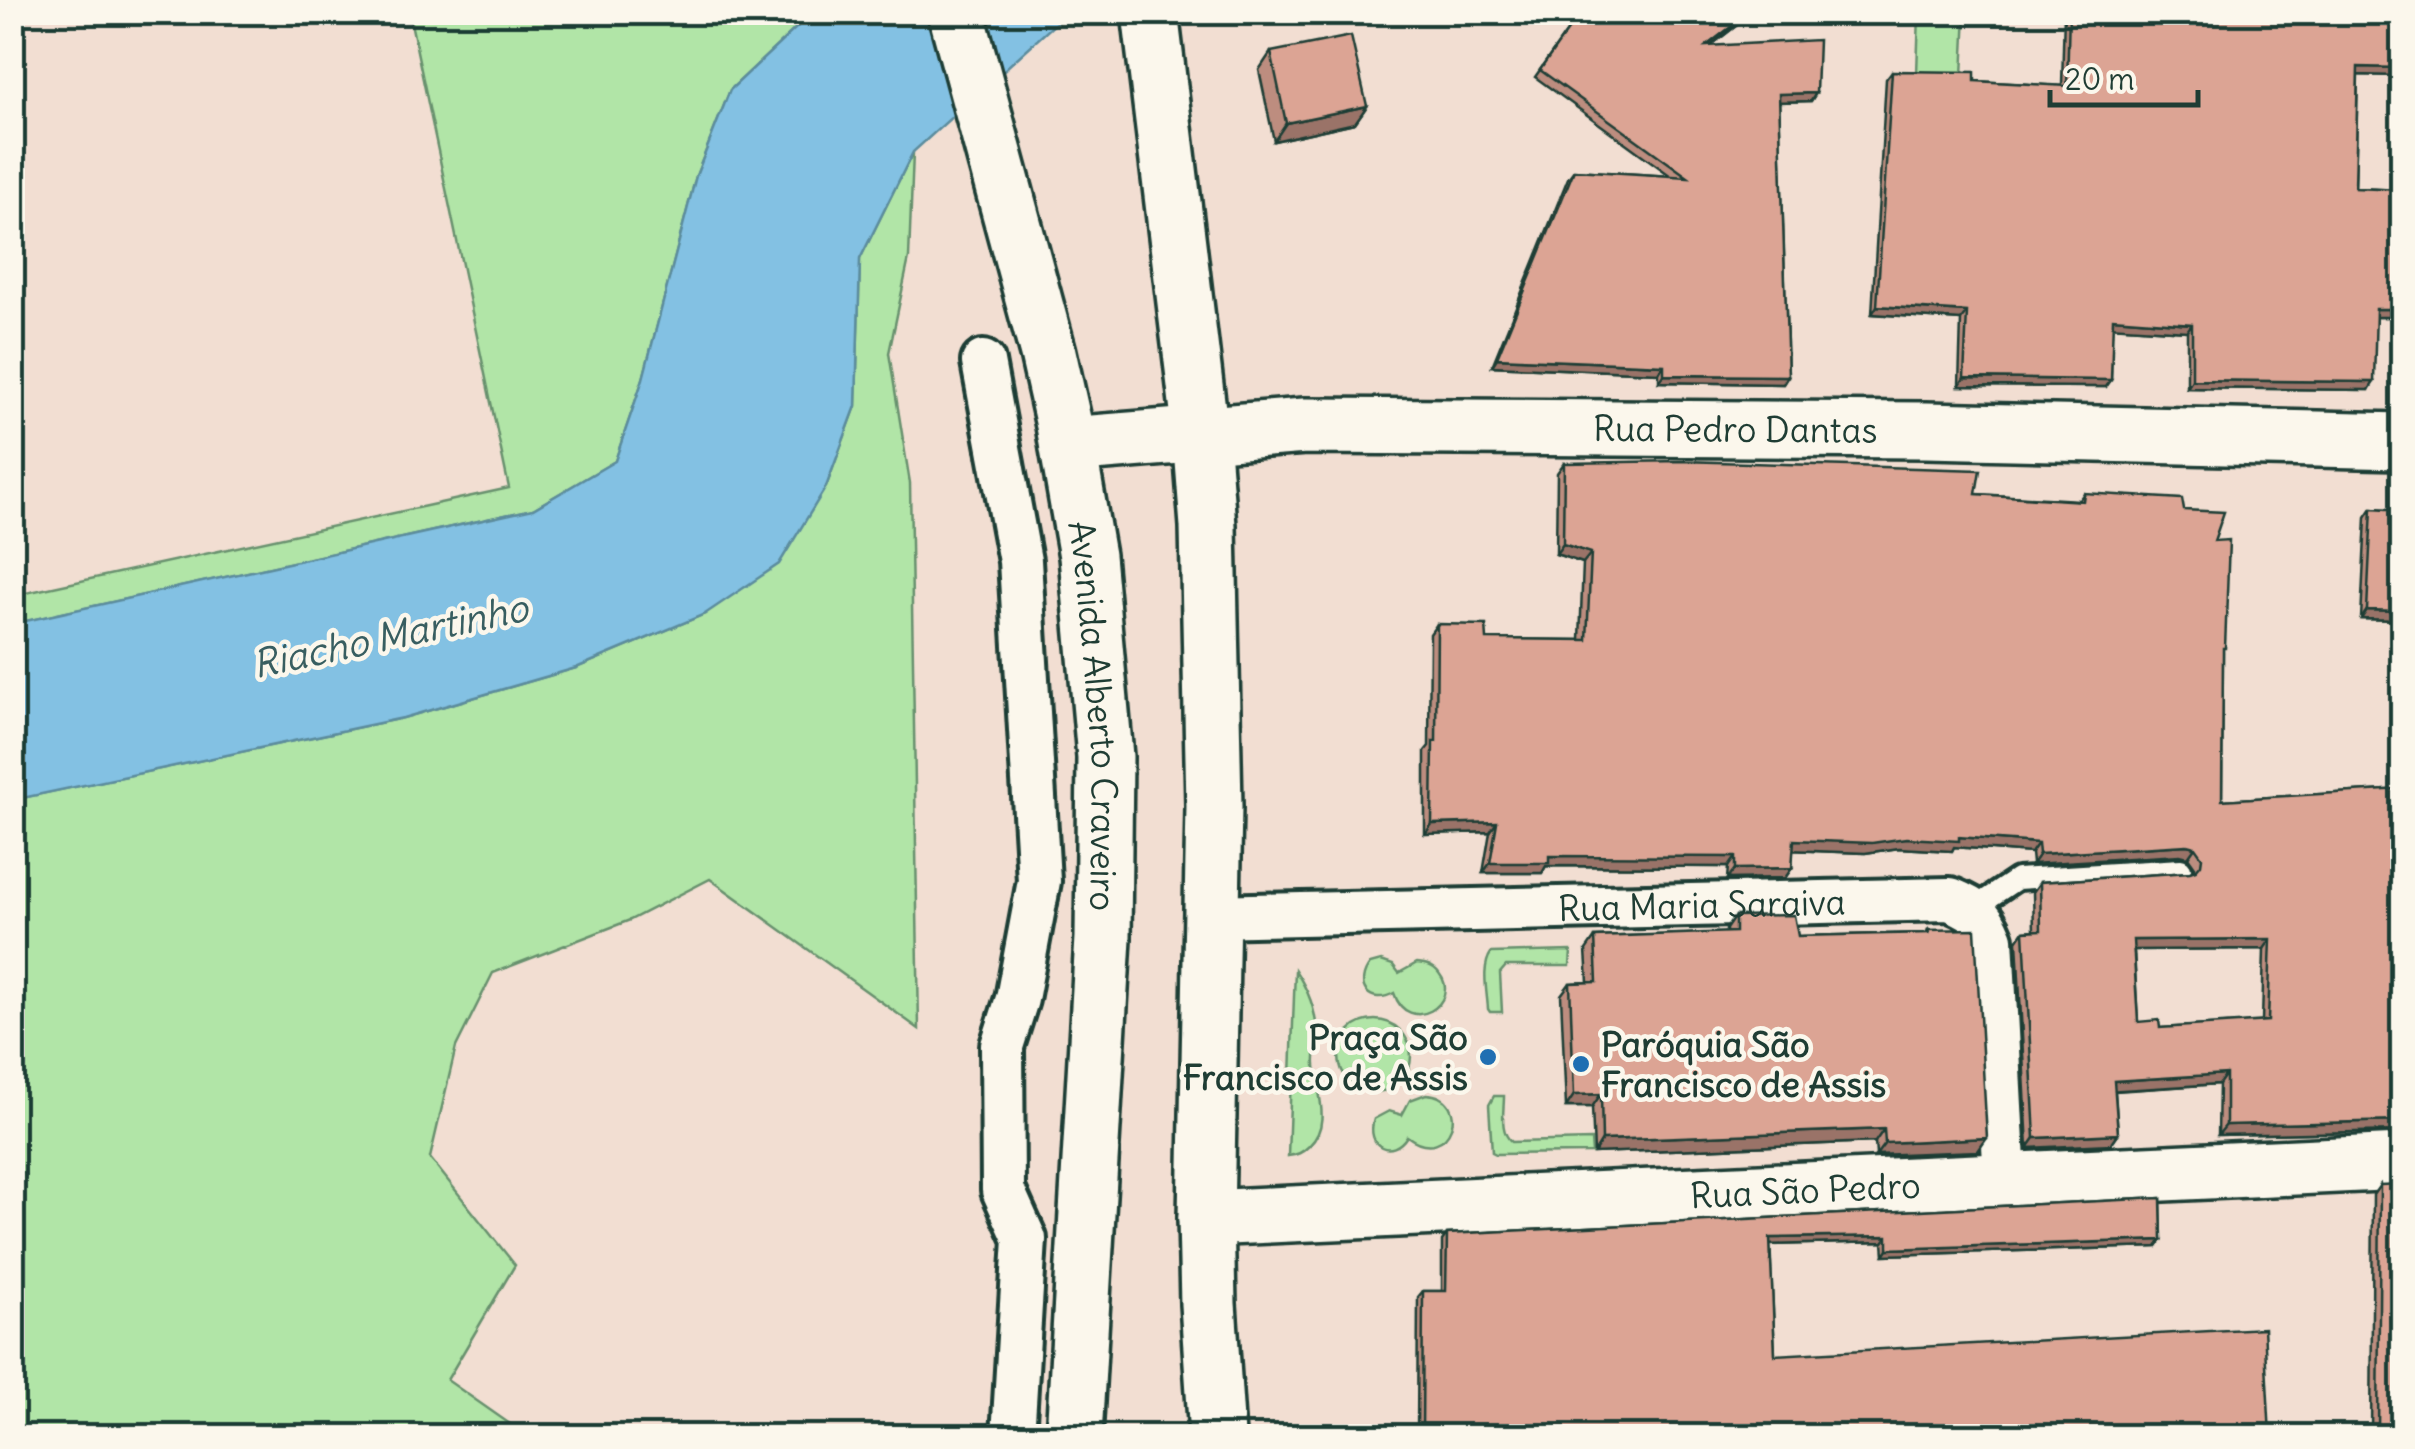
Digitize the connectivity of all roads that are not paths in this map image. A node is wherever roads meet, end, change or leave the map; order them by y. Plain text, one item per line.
1 (956, 12) edge
2 (1150, 12) edge
3 (983, 362) dead end
4 (1201, 434) junction
5 (2402, 441) edge
6 (1068, 445) junction
7 (2181, 869) edge
8 (1972, 909) junction
9 (1212, 916) junction
10 (2402, 1162) edge
11 (2004, 1180) junction
12 (1206, 1218) junction
13 (1013, 1436) edge
14 (1074, 1436) edge
15 (1217, 1436) edge

1 - 6 main road, Avenida Alberto Craveiro
2 - 4 main road
3 - 13 street
4 - 5 main road, Rua Pedro Dantas
4 - 6 main road, Rua Pedro Dantas
4 - 9 main road
6 - 14 main road, Avenida Alberto Craveiro
7 - 8 lane
8 - 9 street, Rua Maria Saraiva
8 - 11 street
9 - 12 main road
10 - 11 main road, Rua São Pedro
11 - 12 main road, Rua São Pedro
12 - 15 main road

